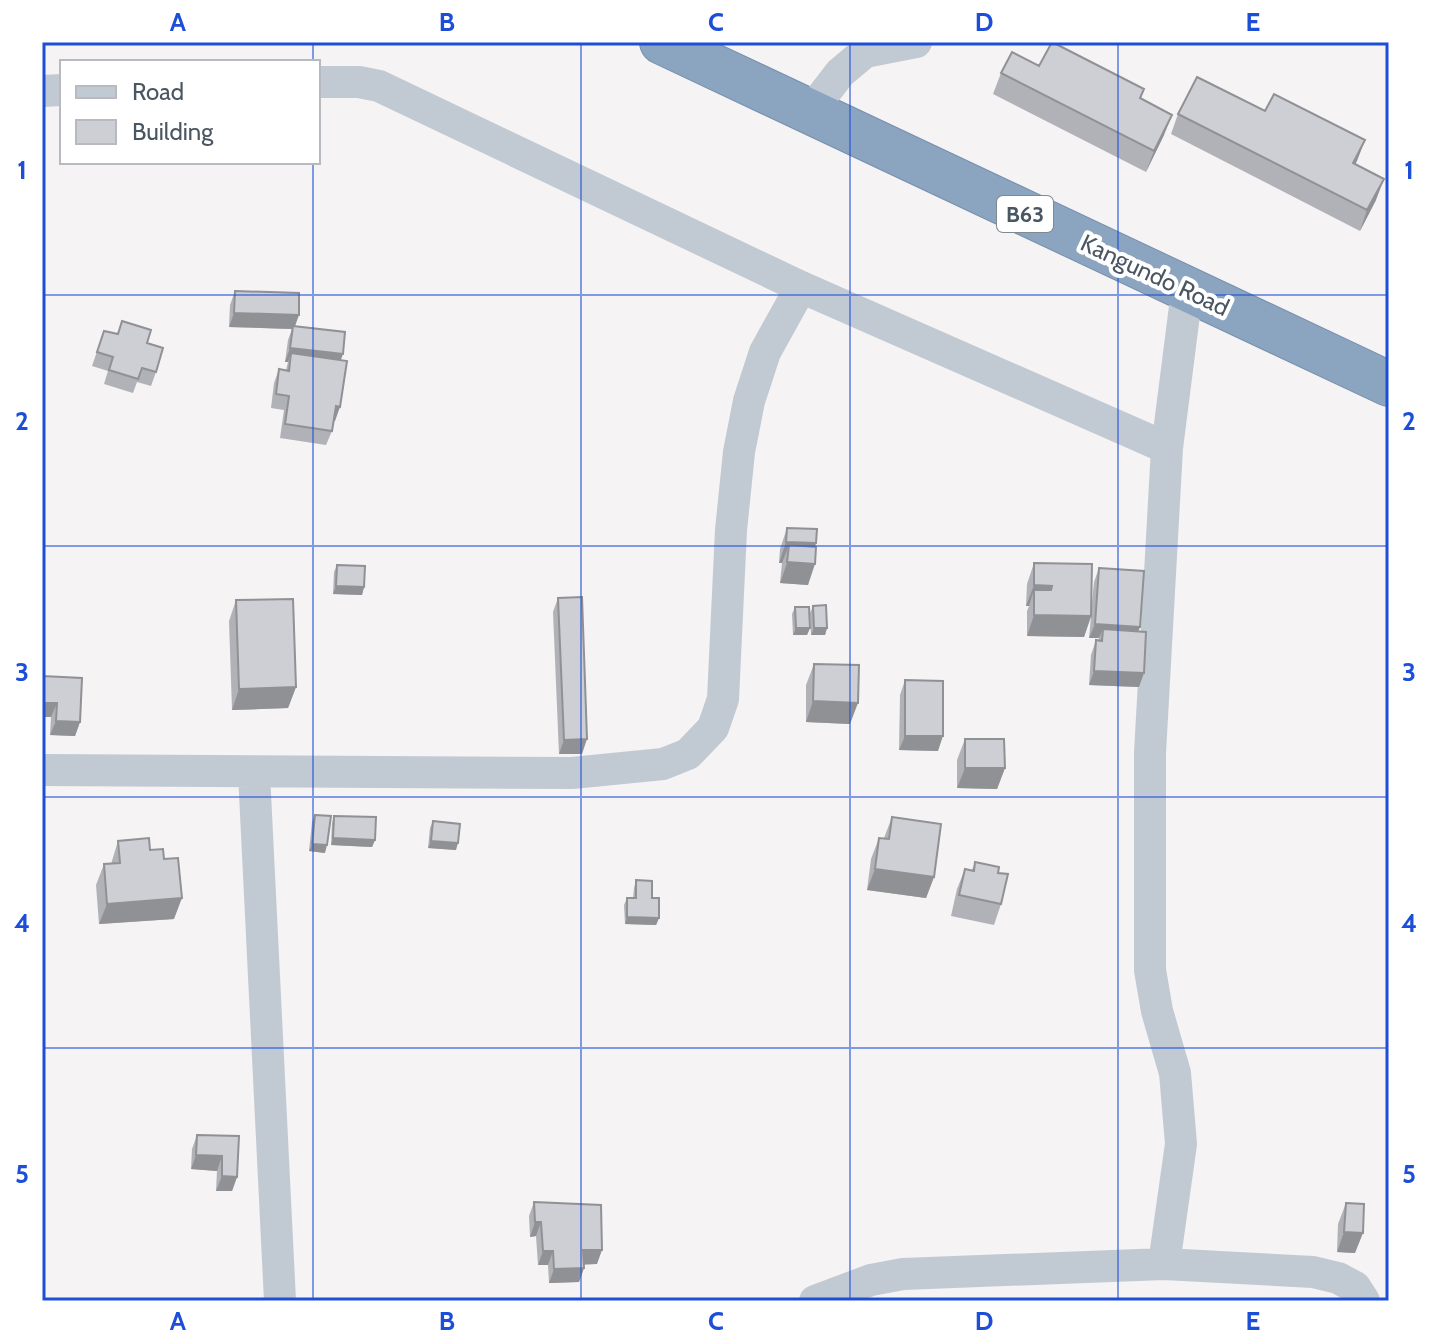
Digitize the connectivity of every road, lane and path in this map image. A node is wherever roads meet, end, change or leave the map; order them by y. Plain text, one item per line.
1 (662, 42) edge
2 (916, 42) edge
3 (865, 47) edge
4 (320, 82) edge
5 (810, 112) junction
6 (801, 287) junction
7 (1187, 291) junction
8 (1389, 384) edge
9 (1167, 448) junction
10 (42, 770) edge
11 (254, 773) junction
12 (1164, 1264) junction
13 (280, 1301) edge
14 (815, 1301) edge
15 (1364, 1301) edge

1 - 5 highway, Kangundo Road / B63
2 - 3 street
3 - 5 street
4 - 6 street
5 - 7 highway, Kangundo Road / B63
6 - 9 street
6 - 11 street
7 - 8 highway, Kangundo Road / B63
7 - 9 street
9 - 12 street
10 - 11 street
11 - 13 street
12 - 14 street
12 - 15 street

